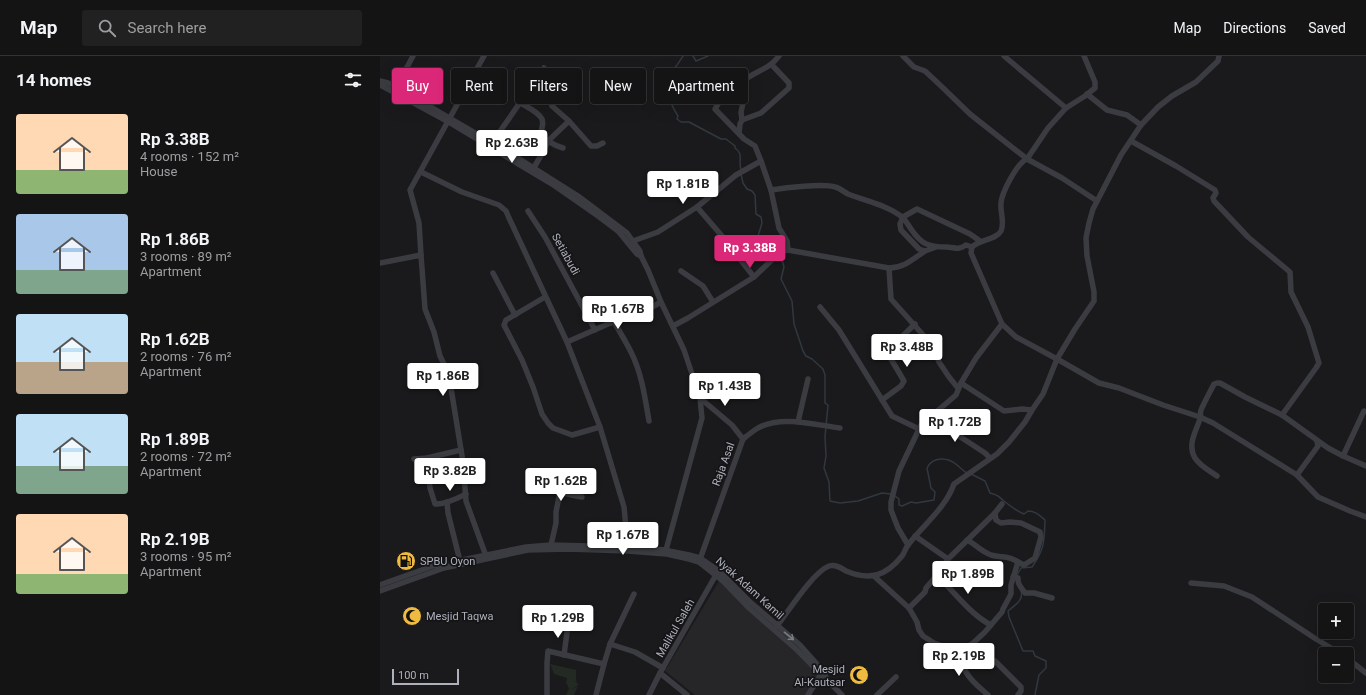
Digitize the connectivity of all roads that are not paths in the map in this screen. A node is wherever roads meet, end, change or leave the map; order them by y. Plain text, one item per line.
1 (413, 56) edge
2 (484, 56) edge
3 (779, 56) edge
4 (904, 56) edge
5 (1004, 56) edge
6 (1084, 56) edge
7 (1219, 56) edge
8 (772, 65) junction
9 (407, 68) edge
10 (748, 78) edge
11 (380, 81) edge
12 (380, 85) edge
13 (392, 86) edge
14 (1087, 94) junction
15 (423, 104) edge
16 (518, 104) edge
17 (522, 104) edge
18 (719, 104) edge
19 (742, 104) edge
20 (552, 106) dead end
21 (1066, 108) junction
22 (448, 119) junction
23 (742, 120) junction
24 (568, 121) junction
25 (1141, 126) junction
26 (739, 133) junction
27 (548, 141) junction
28 (1131, 141) junction
29 (492, 143) junction
30 (603, 143) dead end
31 (562, 148) dead end
32 (1027, 159) junction
33 (761, 161) junction
34 (533, 169) junction
35 (421, 172) junction
36 (771, 190) junction
37 (1097, 201) junction
38 (697, 207) junction
39 (528, 211) dead end
40 (903, 217) junction
41 (633, 241) junction
42 (980, 241) junction
43 (936, 247) junction
44 (972, 247) junction
45 (788, 250) junction
46 (925, 251) junction
47 (422, 254) junction
48 (641, 256) junction
49 (380, 263) edge
50 (889, 268) junction
51 (681, 271) dead end
52 (493, 273) dead end
53 (754, 277) junction
54 (545, 297) junction
55 (660, 302) junction
56 (713, 302) junction
57 (820, 307) dead end
58 (515, 315) junction
59 (614, 322) junction
60 (915, 324) junction
61 (1002, 324) junction
62 (673, 326) junction
63 (596, 330) junction
64 (567, 342) junction
65 (1057, 359) junction
66 (808, 379) dead end
67 (959, 385) junction
68 (700, 398) junction
69 (882, 400) junction
70 (1032, 410) junction
71 (1364, 411) dead end
72 (932, 415) junction
73 (1282, 415) junction
74 (1200, 417) junction
75 (649, 421) dead end
76 (798, 422) junction
77 (600, 427) junction
78 (840, 428) dead end
79 (919, 429) junction
80 (743, 439) junction
81 (1317, 441) junction
82 (461, 450) junction
83 (1343, 456) junction
84 (427, 458) junction
85 (990, 458) junction
86 (414, 459) dead end
87 (1366, 466) edge
88 (1297, 475) junction
89 (1217, 476) dead end
90 (544, 488) dead end
91 (560, 492) junction
92 (466, 494) junction
93 (582, 497) dead end
94 (447, 502) junction
95 (1002, 504) dead end
96 (995, 513) junction
97 (1366, 517) edge
98 (915, 536) junction
99 (967, 540) junction
100 (551, 545) junction
101 (908, 545) junction
102 (628, 549) junction
103 (666, 550) junction
104 (678, 555) junction
105 (486, 557) junction
106 (948, 559) junction
107 (460, 560) junction
108 (699, 560) junction
109 (1018, 562) junction
110 (717, 573) junction
111 (937, 575) junction
112 (875, 576) junction
113 (1016, 578) junction
114 (1191, 583) dead end
115 (380, 585) edge
116 (380, 591) edge
117 (634, 594) dead end
118 (1052, 598) dead end
119 (909, 608) junction
120 (568, 625) dead end
121 (991, 625) junction
122 (777, 626) junction
123 (610, 644) junction
124 (1329, 647) edge
125 (964, 648) junction
126 (564, 655) junction
127 (995, 661) dead end
128 (604, 664) junction
129 (1354, 664) edge
130 (662, 671) junction
131 (1366, 673) edge
132 (822, 674) junction
133 (896, 677) dead end
134 (547, 695) edge
135 (596, 695) edge
136 (649, 695) edge
137 (687, 695) edge
138 (808, 695) edge
139 (842, 695) edge
140 (877, 695) edge
141 (988, 695) edge
142 (1018, 695) edge

1 - 9 street
2 - 22 street
3 - 8 street
4 - 32 street
5 - 21 street
6 - 14 street
7 - 25 street
8 - 10 street
8 - 23 street
11 - 13 street
12 - 22 street
14 - 21 street
14 - 25 street
15 - 22 street
16 - 29 street
17 - 27 street
18 - 26 street
19 - 23 street
20 - 24 street
21 - 32 street
22 - 29 street
22 - 34 street
22 - 35 street
23 - 26 street
24 - 27 street
24 - 30 street
25 - 28 street
26 - 33 street
27 - 31 street
27 - 34 street
28 - 37 street
28 - 73 street
29 - 34 street
32 - 37 street
32 - 42 street
33 - 36 street
33 - 38 street
34 - 41 street
34 - 48 street
35 - 47 street
35 - 54 street
36 - 40 street
36 - 45 street
37 - 65 street
38 - 41 street
38 - 53 street
39 - 63 street, Setiabudi
40 - 42 street
40 - 43 street
40 - 46 street
41 - 48 street
42 - 44 street
43 - 44 street
43 - 46 street
44 - 61 street
45 - 50 street
45 - 53 street
46 - 50 street
47 - 49 street
47 - 82 street
48 - 55 street
50 - 60 street
51 - 56 street
52 - 58 street
53 - 56 street
54 - 58 street
54 - 64 street
55 - 59 street
55 - 62 street
56 - 62 street
57 - 69 street
58 - 77 street
59 - 63 street
59 - 75 street
60 - 67 street
60 - 69 street
61 - 65 street
61 - 67 street
62 - 68 street
63 - 64 street
64 - 77 street
65 - 70 street
65 - 74 street
66 - 76 street
67 - 70 street
67 - 72 street
68 - 80 street, Raja Asal
68 - 103 street
69 - 79 street
70 - 85 street
71 - 83 street
72 - 79 street
72 - 85 street
73 - 74 street
73 - 81 street
74 - 88 street
74 - 89 street
76 - 78 street
76 - 80 street
77 - 102 street
79 - 101 street
80 - 108 street, Raja Asal
81 - 83 street
81 - 88 street
82 - 84 street
82 - 92 street
83 - 87 street
84 - 86 street
84 - 94 street
85 - 98 street
88 - 97 street
90 - 91 street
91 - 93 street
91 - 100 street
92 - 94 street
92 - 105 street
94 - 107 street
95 - 96 street
96 - 99 street
96 - 109 street
98 - 101 street
98 - 106 street
99 - 106 street
99 - 109 street
100 - 102 street, Nyak Adam Kamil
100 - 105 street, Nyak Adam Kamil
101 - 112 street
102 - 103 street, Nyak Adam Kamil
102 - 104 street
102 - 105 street
103 - 104 street, Nyak Adam Kamil
104 - 108 street, Nyak Adam Kamil
105 - 107 street, Nyak Adam Kamil
105 - 116 street
106 - 111 street
107 - 115 street, Nyak Adam Kamil
108 - 110 street, Nyak Adam Kamil
109 - 113 street
110 - 122 street, Nyak Adam Kamil
110 - 130 street, Malikul Saleh
110 - 132 street
111 - 119 street
111 - 121 street
112 - 119 street
112 - 122 street
113 - 118 street
113 - 121 street
114 - 124 street
117 - 123 street
119 - 125 street
120 - 126 street
121 - 125 street
122 -> 132 street, Nyak Adam Kamil
123 - 128 street
123 - 130 street
125 - 141 street
126 - 128 street
126 - 134 street
127 - 142 street
128 - 135 street
129 - 131 street
130 - 136 street, Malikul Saleh
130 - 137 street
132 - 138 street
132 - 139 street, Nyak Adam Kamil
133 - 140 street

